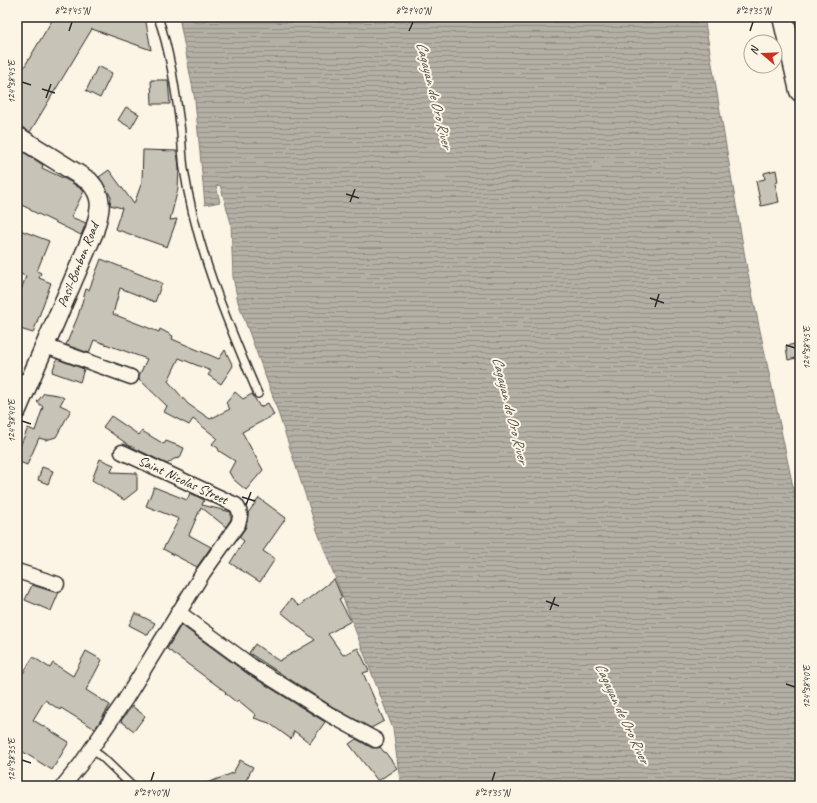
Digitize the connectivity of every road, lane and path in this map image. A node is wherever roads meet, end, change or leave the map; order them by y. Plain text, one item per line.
1 (158, 17) edge
2 (783, 17) edge
3 (800, 91) edge
4 (17, 136) edge
5 (45, 346) junction
6 (131, 378) dead end
7 (23, 382) edge
8 (258, 394) dead end
9 (17, 410) edge
10 (122, 452) dead end
11 (17, 570) edge
12 (57, 584) dead end
13 (178, 612) junction
14 (376, 740) dead end
15 (92, 749) junction
16 (63, 786) edge
17 (132, 786) edge

1 - 8 lane
2 - 3 main road
4 - 5 street, Pasil-Bonbon Road
5 - 6 street
5 - 7 street, Pasil-Bonbon Road
7 - 9 street, Pasil-Bonbon Road
10 - 13 street, Saint Nicolas Street
11 - 12 street
13 - 14 street
13 - 15 street, Saint Nicolas Street
15 - 16 street, Saint Nicolas Street
15 - 17 lane

